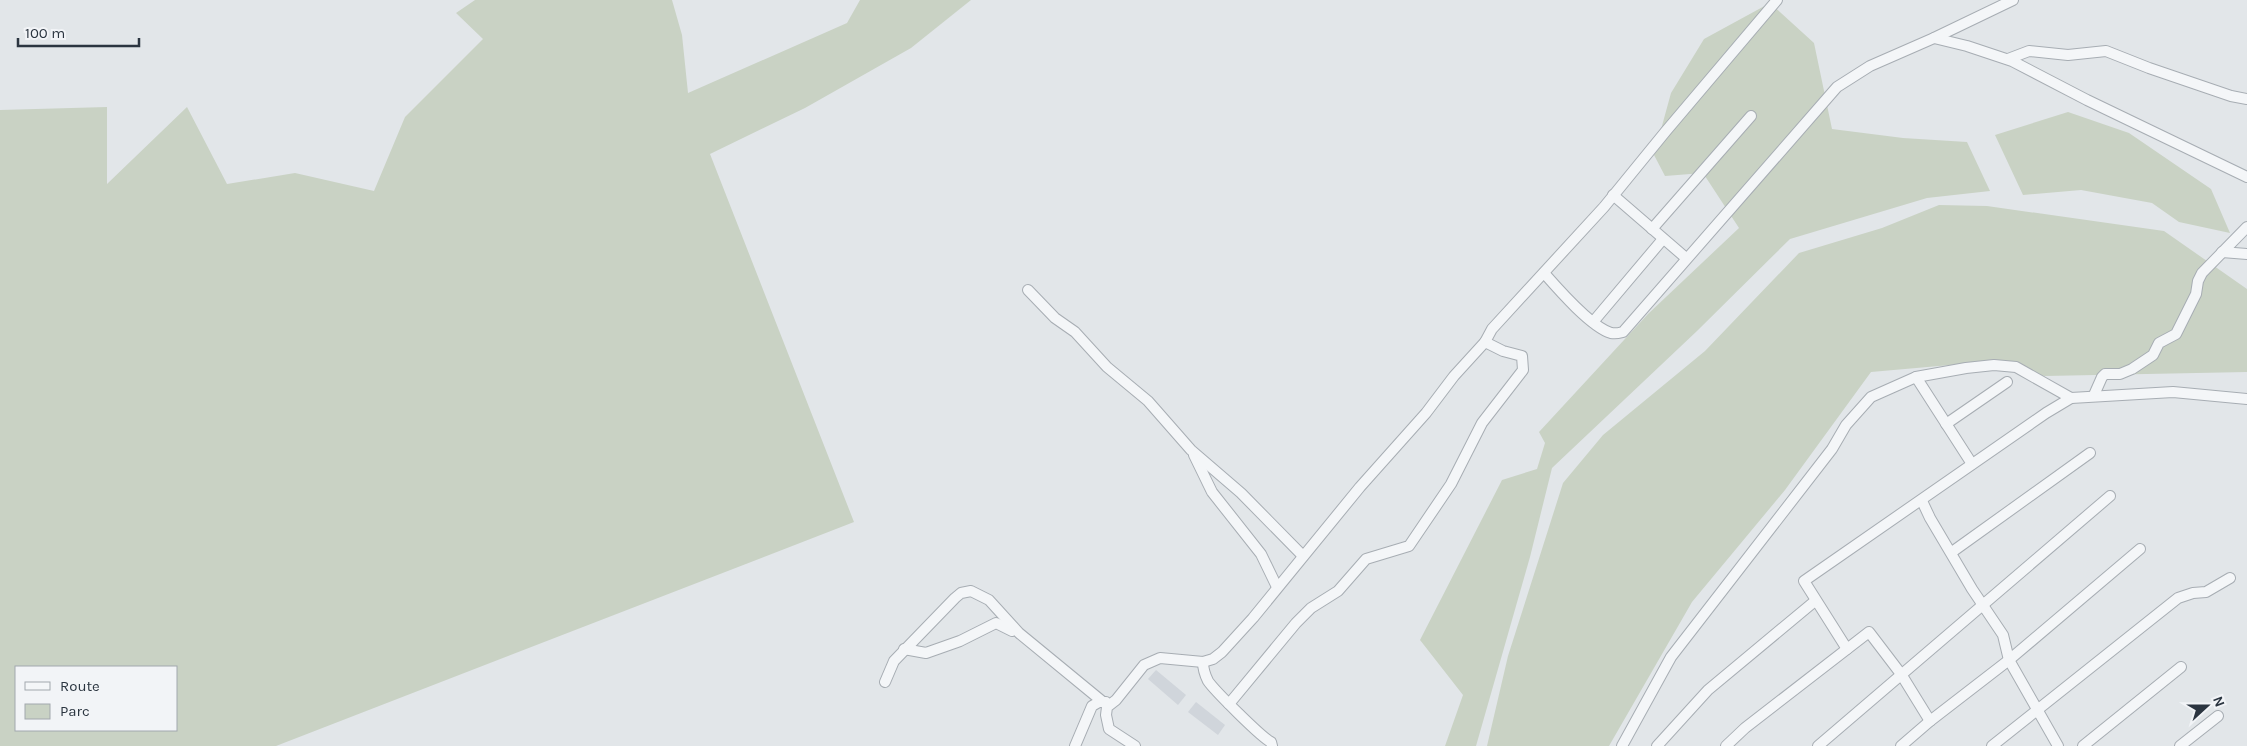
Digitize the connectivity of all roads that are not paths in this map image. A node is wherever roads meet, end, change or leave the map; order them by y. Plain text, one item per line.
1 (1777, 0) edge
2 (2013, 0) edge
3 (1934, 38) junction
4 (2008, 59) junction
5 (2247, 99) edge
6 (1751, 116) dead end
7 (2247, 177) edge
8 (1613, 195) junction
9 (2247, 227) edge
10 (1652, 229) junction
11 (1663, 239) junction
12 (2222, 252) junction
13 (2247, 254) edge
14 (1686, 258) junction
15 (1544, 273) junction
16 (1028, 290) dead end
17 (1593, 322) junction
18 (1485, 342) junction
19 (1916, 377) junction
20 (2006, 382) dead end
21 (2094, 395) junction
22 (2072, 398) junction
23 (2247, 399) edge
24 (1946, 424) junction
25 (1191, 450) junction
26 (2090, 453) dead end
27 (1972, 464) junction
28 (2110, 496) dead end
29 (1922, 501) junction
30 (2140, 549) dead end
31 (1952, 552) junction
32 (1303, 556) junction
33 (2230, 578) dead end
34 (1277, 588) junction
35 (1815, 601) junction
36 (1984, 604) junction
37 (1019, 633) junction
38 (904, 649) junction
39 (1847, 649) junction
40 (2009, 660) junction
41 (1202, 662) junction
42 (2181, 667) dead end
43 (1901, 674) junction
44 (885, 682) dead end
45 (1107, 703) junction
46 (1230, 704) junction
47 (2038, 710) junction
48 (2218, 716) dead end
49 (1930, 720) junction
50 (1075, 746) edge
51 (1135, 746) edge
52 (1272, 746) edge
53 (1622, 746) edge
54 (1657, 746) edge
55 (1726, 746) edge
56 (1818, 746) edge
57 (1901, 746) edge
58 (1992, 746) edge
59 (2058, 746) edge
60 (2084, 746) edge
61 (2180, 746) edge

1 - 8 street
2 - 3 street
3 - 4 street
3 - 14 street
4 - 5 street
4 - 7 street
6 - 10 street
8 - 10 street
8 - 15 street
9 - 12 street
10 - 11 street
11 - 14 street
11 - 17 street
12 - 13 street
12 - 21 street
14 - 17 street
15 - 17 street
15 - 18 street
16 - 25 street
18 - 32 street
18 - 46 street
19 - 22 street
19 - 24 street
19 - 53 street
20 - 24 street
21 - 22 street
21 - 23 street
22 - 27 street
24 - 27 street
25 - 32 street
25 - 34 street
26 - 31 street
27 - 29 street
28 - 36 street
29 - 31 street
29 - 35 street
30 - 40 street
31 - 36 street
32 - 34 street
33 - 47 street
34 - 41 street
35 - 39 street
35 - 54 street
36 - 40 street
36 - 43 street
37 - 38 street
37 - 38 street
37 - 45 street
38 - 44 street
39 - 43 street
39 - 55 street
40 - 47 street
40 - 49 street
41 - 45 street
41 - 46 street
42 - 60 street
43 - 49 street
43 - 56 street
45 - 50 street
45 - 51 street
46 - 52 street
47 - 58 street
47 - 59 street
48 - 61 street
49 - 57 street

